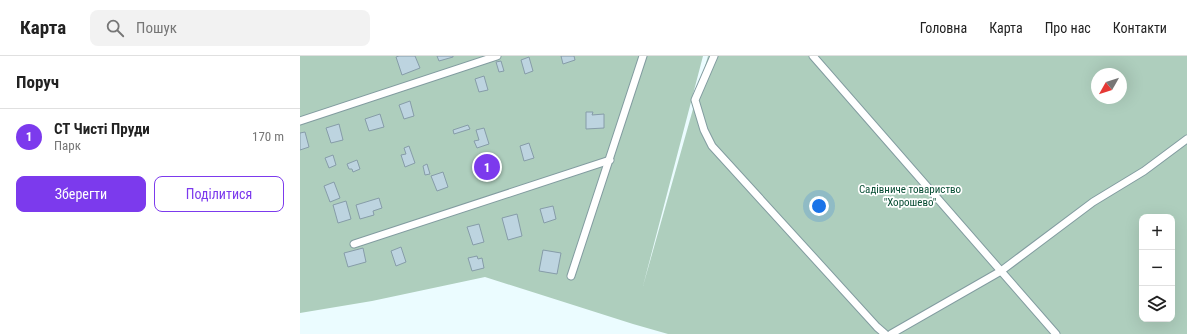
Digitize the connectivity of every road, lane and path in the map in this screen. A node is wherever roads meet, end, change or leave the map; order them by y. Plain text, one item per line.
1 (497, 56) edge
2 (643, 56) edge
3 (714, 56) edge
4 (813, 56) edge
5 (300, 121) edge
6 (1187, 139) edge
7 (610, 160) junction
8 (354, 244) dead end
9 (1001, 271) junction
10 (571, 276) dead end
11 (885, 334) edge
12 (892, 334) edge
13 (1056, 334) edge

1 - 5 lane
2 - 7 lane
3 - 11 lane
4 - 9 lane
6 - 9 lane
7 - 8 lane
7 - 10 lane
9 - 12 lane
9 - 13 lane

